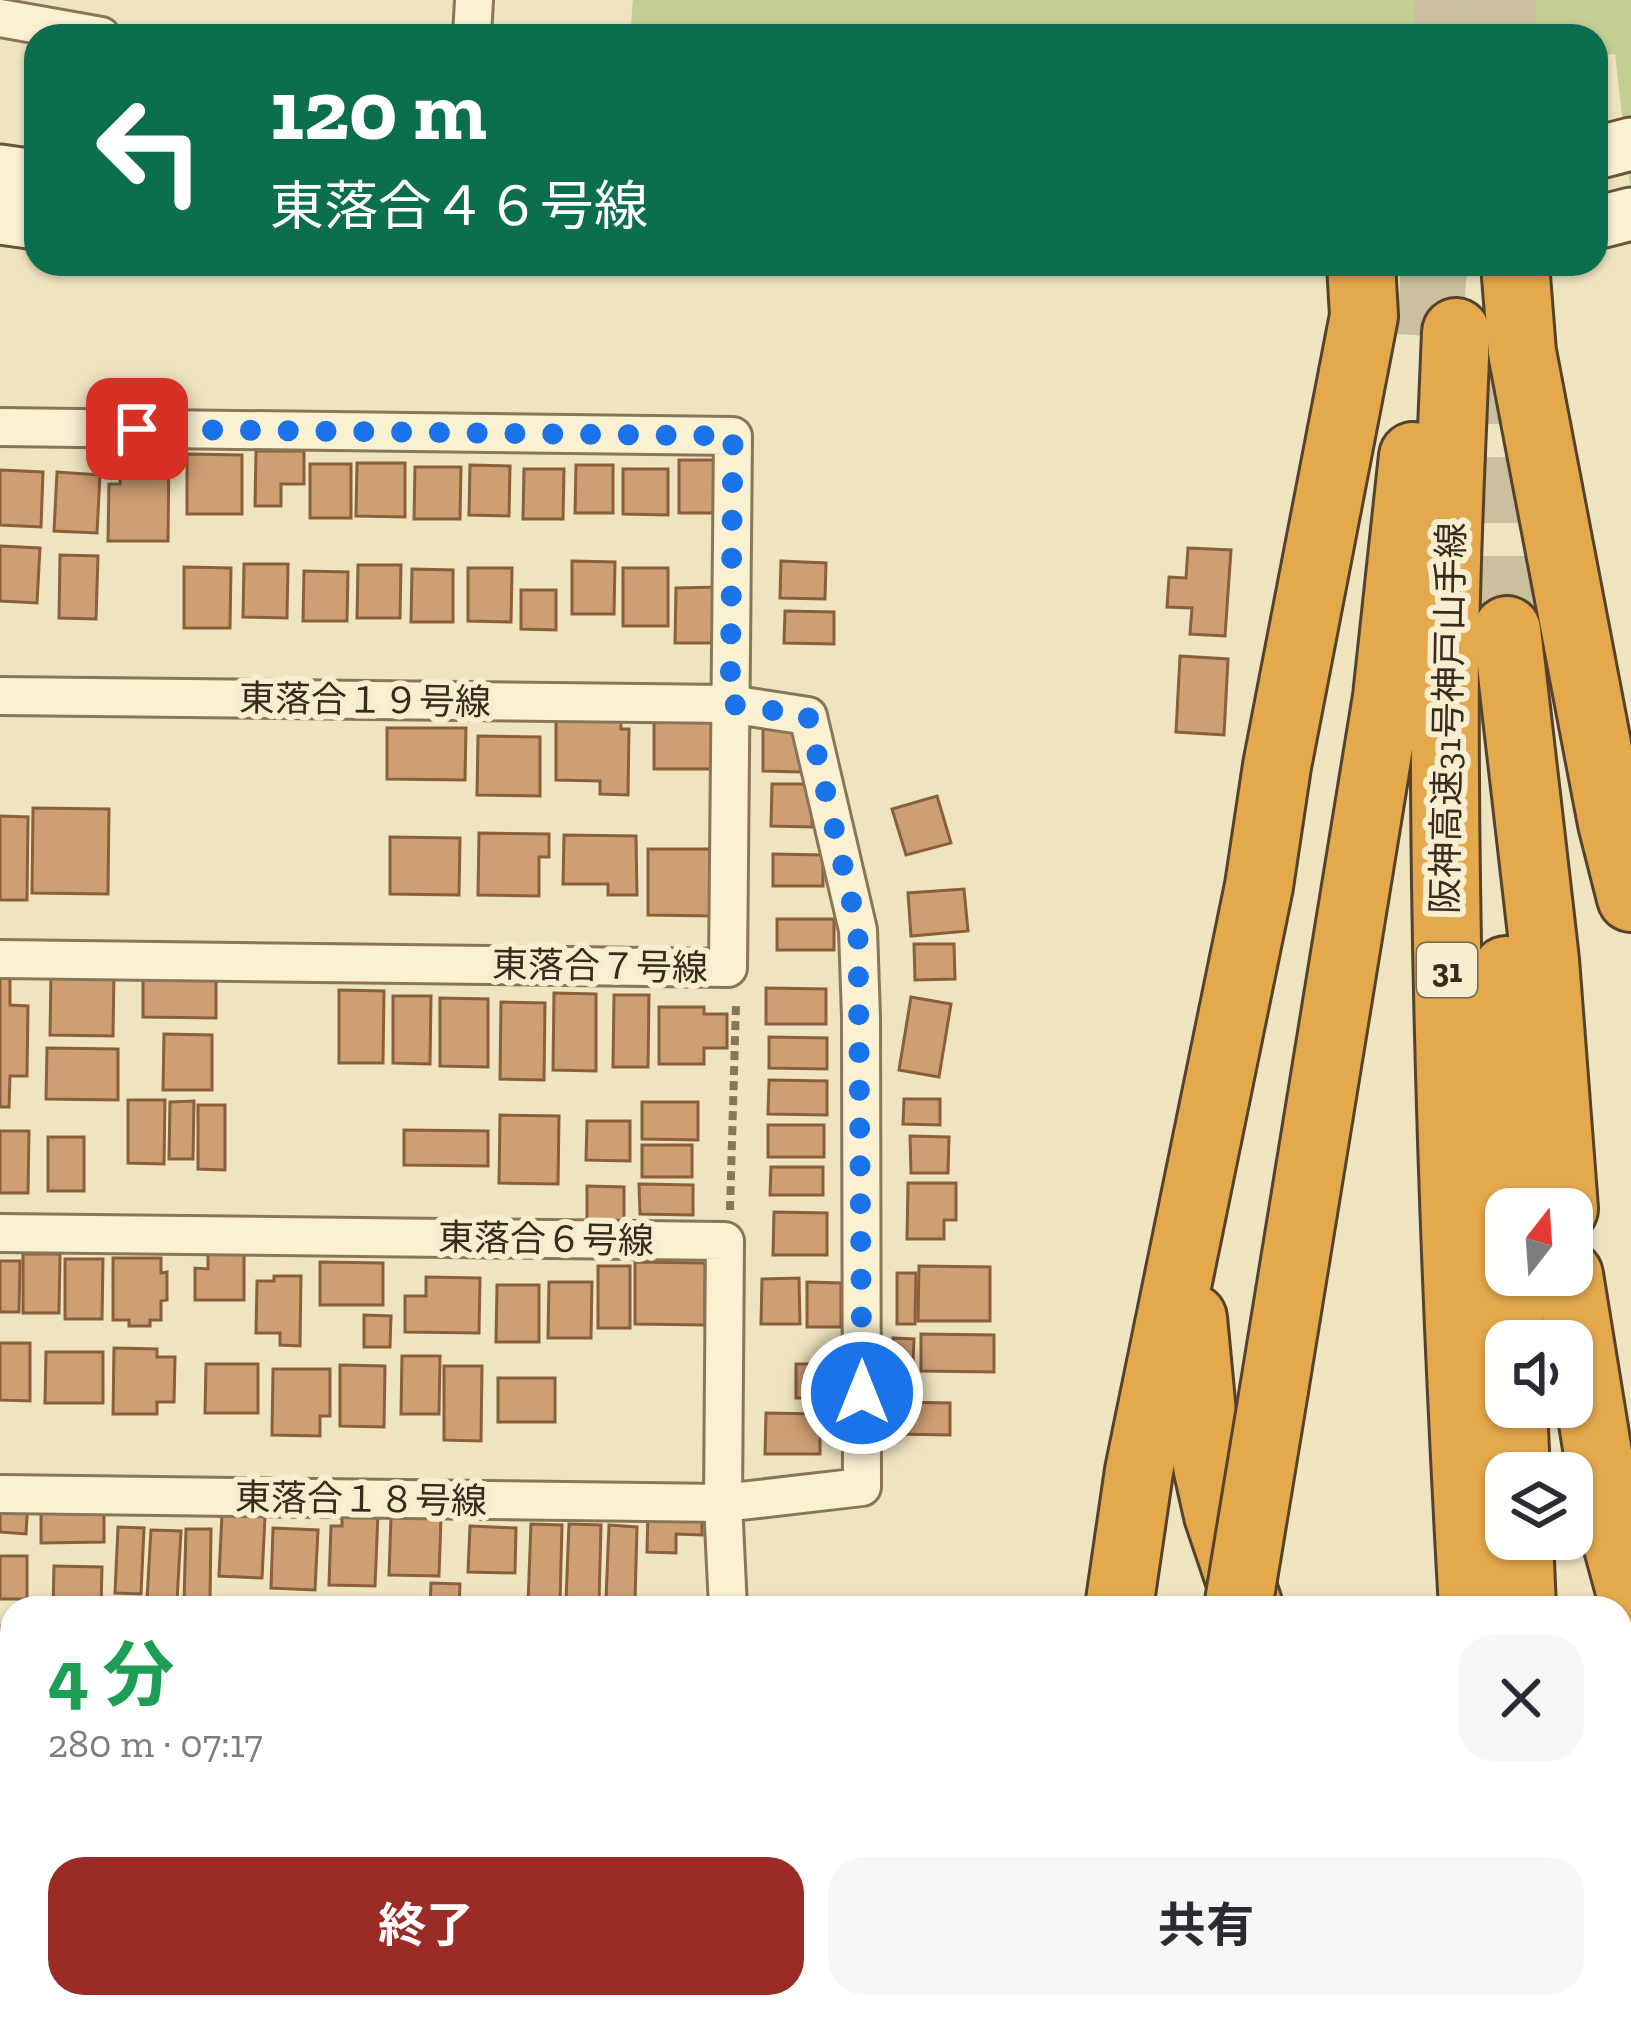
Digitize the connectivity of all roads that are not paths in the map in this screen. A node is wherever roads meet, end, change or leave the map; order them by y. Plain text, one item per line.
1 (0, 18) edge
2 (34, 24) edge
3 (1362, 276) edge
4 (1516, 276) edge
5 (0, 428) edge
6 (0, 696) edge
7 (730, 704) junction
8 (1631, 898) edge
9 (0, 959) edge
10 (1508, 1188) edge
11 (1562, 1188) edge
12 (1191, 1224) junction
13 (0, 1233) edge
14 (1572, 1296) edge
15 (0, 1494) edge
16 (723, 1503) junction
17 (1520, 1560) edge
18 (1631, 1595) edge
19 (727, 1596) edge
20 (1121, 1596) edge
21 (1240, 1596) edge
22 (1246, 1596) edge
23 (1472, 1596) edge
24 (1521, 1596) edge

1 - 2 street
3 - 12 highway
4 - 8 highway
5 - 7 street, 東落合７号線
6 - 7 street, 東落合１９号線
7 - 9 street, 東落合７号線
7 - 16 street, 東落合１９号線
10 - 11 highway, 阪神高速31号神戸山手線 / 31
12 - 20 highway
12 - 22 highway
13 - 16 street, 東落合６号線
14 - 18 highway
15 - 16 street, 東落合１８号線
16 - 19 street
17 - 24 highway
21 - 23 highway, 阪神高速31号神戸山手線 / 31, bridge

